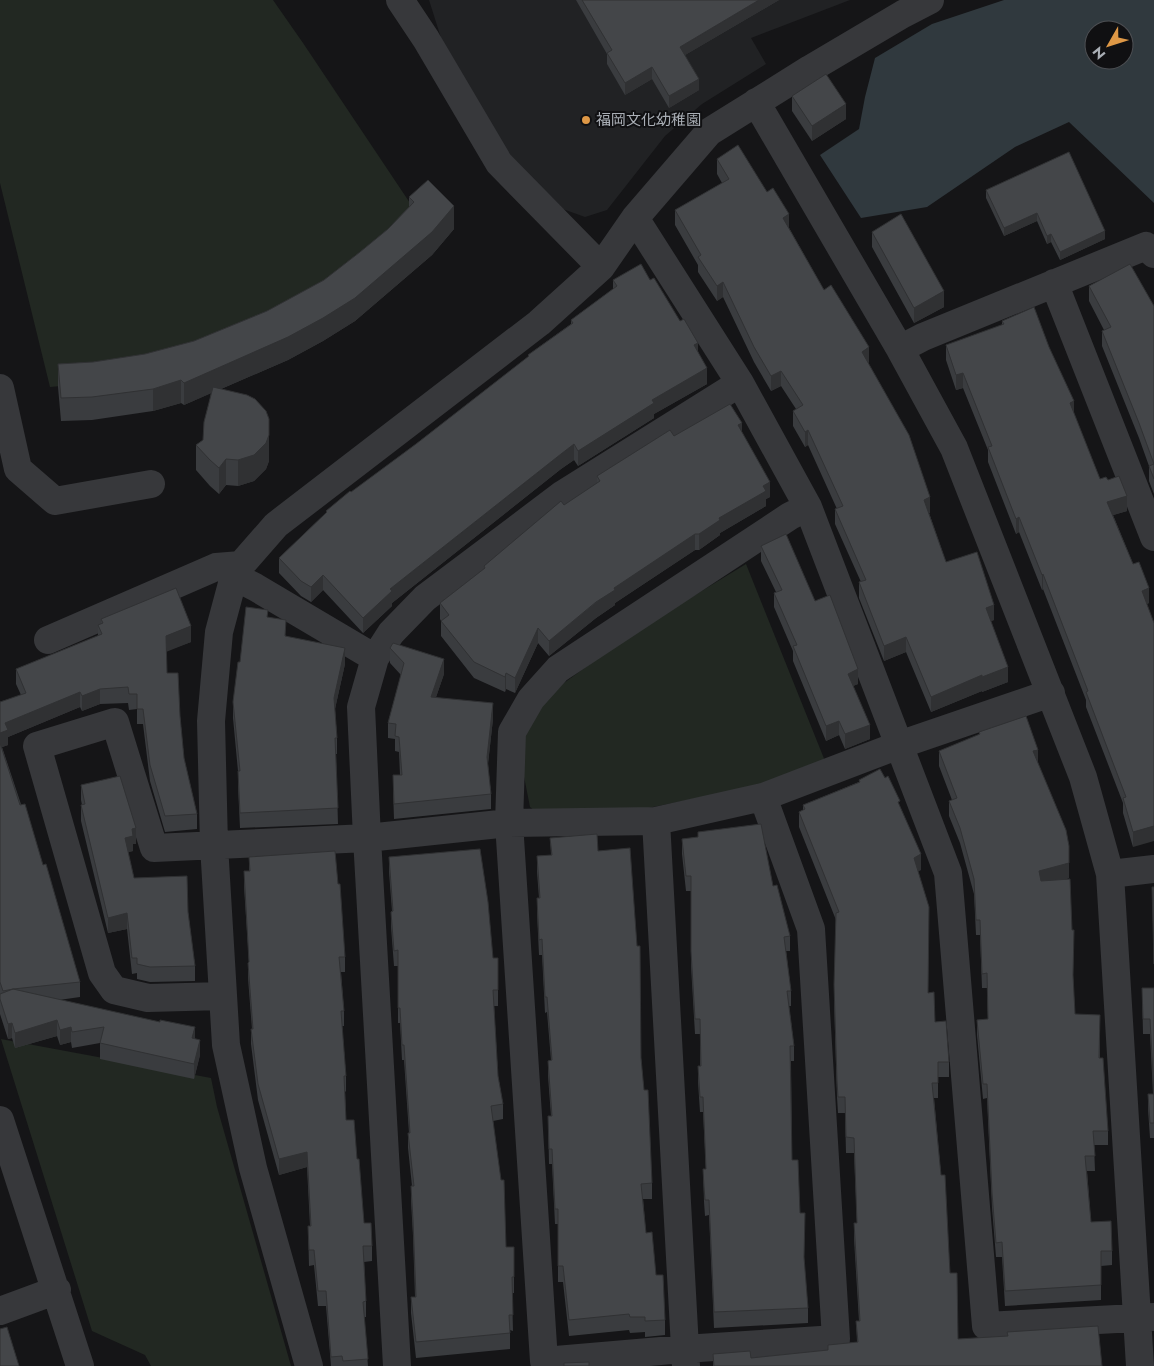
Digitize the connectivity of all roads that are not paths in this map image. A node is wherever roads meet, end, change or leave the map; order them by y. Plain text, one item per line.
1 (400, 0) edge
2 (416, 0) edge
3 (930, 0) edge
4 (426, 39) junction
5 (756, 102) junction
6 (635, 218) junction
7 (1154, 254) edge
8 (601, 267) junction
9 (1054, 283) junction
10 (900, 349) junction
11 (740, 383) junction
12 (0, 388) edge
13 (151, 484) dead end
14 (808, 507) junction
15 (1154, 537) edge
16 (238, 571) junction
17 (48, 640) dead end
18 (375, 658) junction
19 (1051, 693) junction
20 (899, 745) junction
21 (763, 797) junction
22 (656, 821) junction
23 (509, 824) junction
24 (367, 838) junction
25 (214, 845) junction
26 (1154, 869) edge
27 (1110, 874) junction
28 (223, 996) junction
29 (0, 1120) edge
30 (57, 1290) junction
31 (0, 1310) edge
32 (1146, 1318) edge
33 (685, 1357) edge
34 (80, 1366) edge
35 (309, 1366) edge
36 (397, 1366) edge
37 (1140, 1366) edge

1 - 4 street
2 - 4 street
3 - 5 street
4 - 8 street
5 - 6 street
5 - 10 street
6 - 8 street
6 - 11 street
7 - 9 street
8 - 16 street
9 - 10 street
9 - 15 street
10 - 19 street
11 - 14 street
11 - 18 street
12 - 13 street
14 - 20 street
14 - 23 street
16 - 17 street
16 - 18 street
16 - 25 street
18 - 24 street
19 - 20 street
19 - 27 street
20 - 21 street
20 - 32 street
21 - 22 street
21 - 33 street
22 - 23 street
22 - 33 street
23 - 24 street
23 - 33 street
24 - 25 street
24 - 36 street
25 - 28 street
25 - 28 street
26 - 27 street
27 - 32 street
28 - 35 street
29 - 30 street
30 - 31 street
30 - 34 street
32 - 37 street

